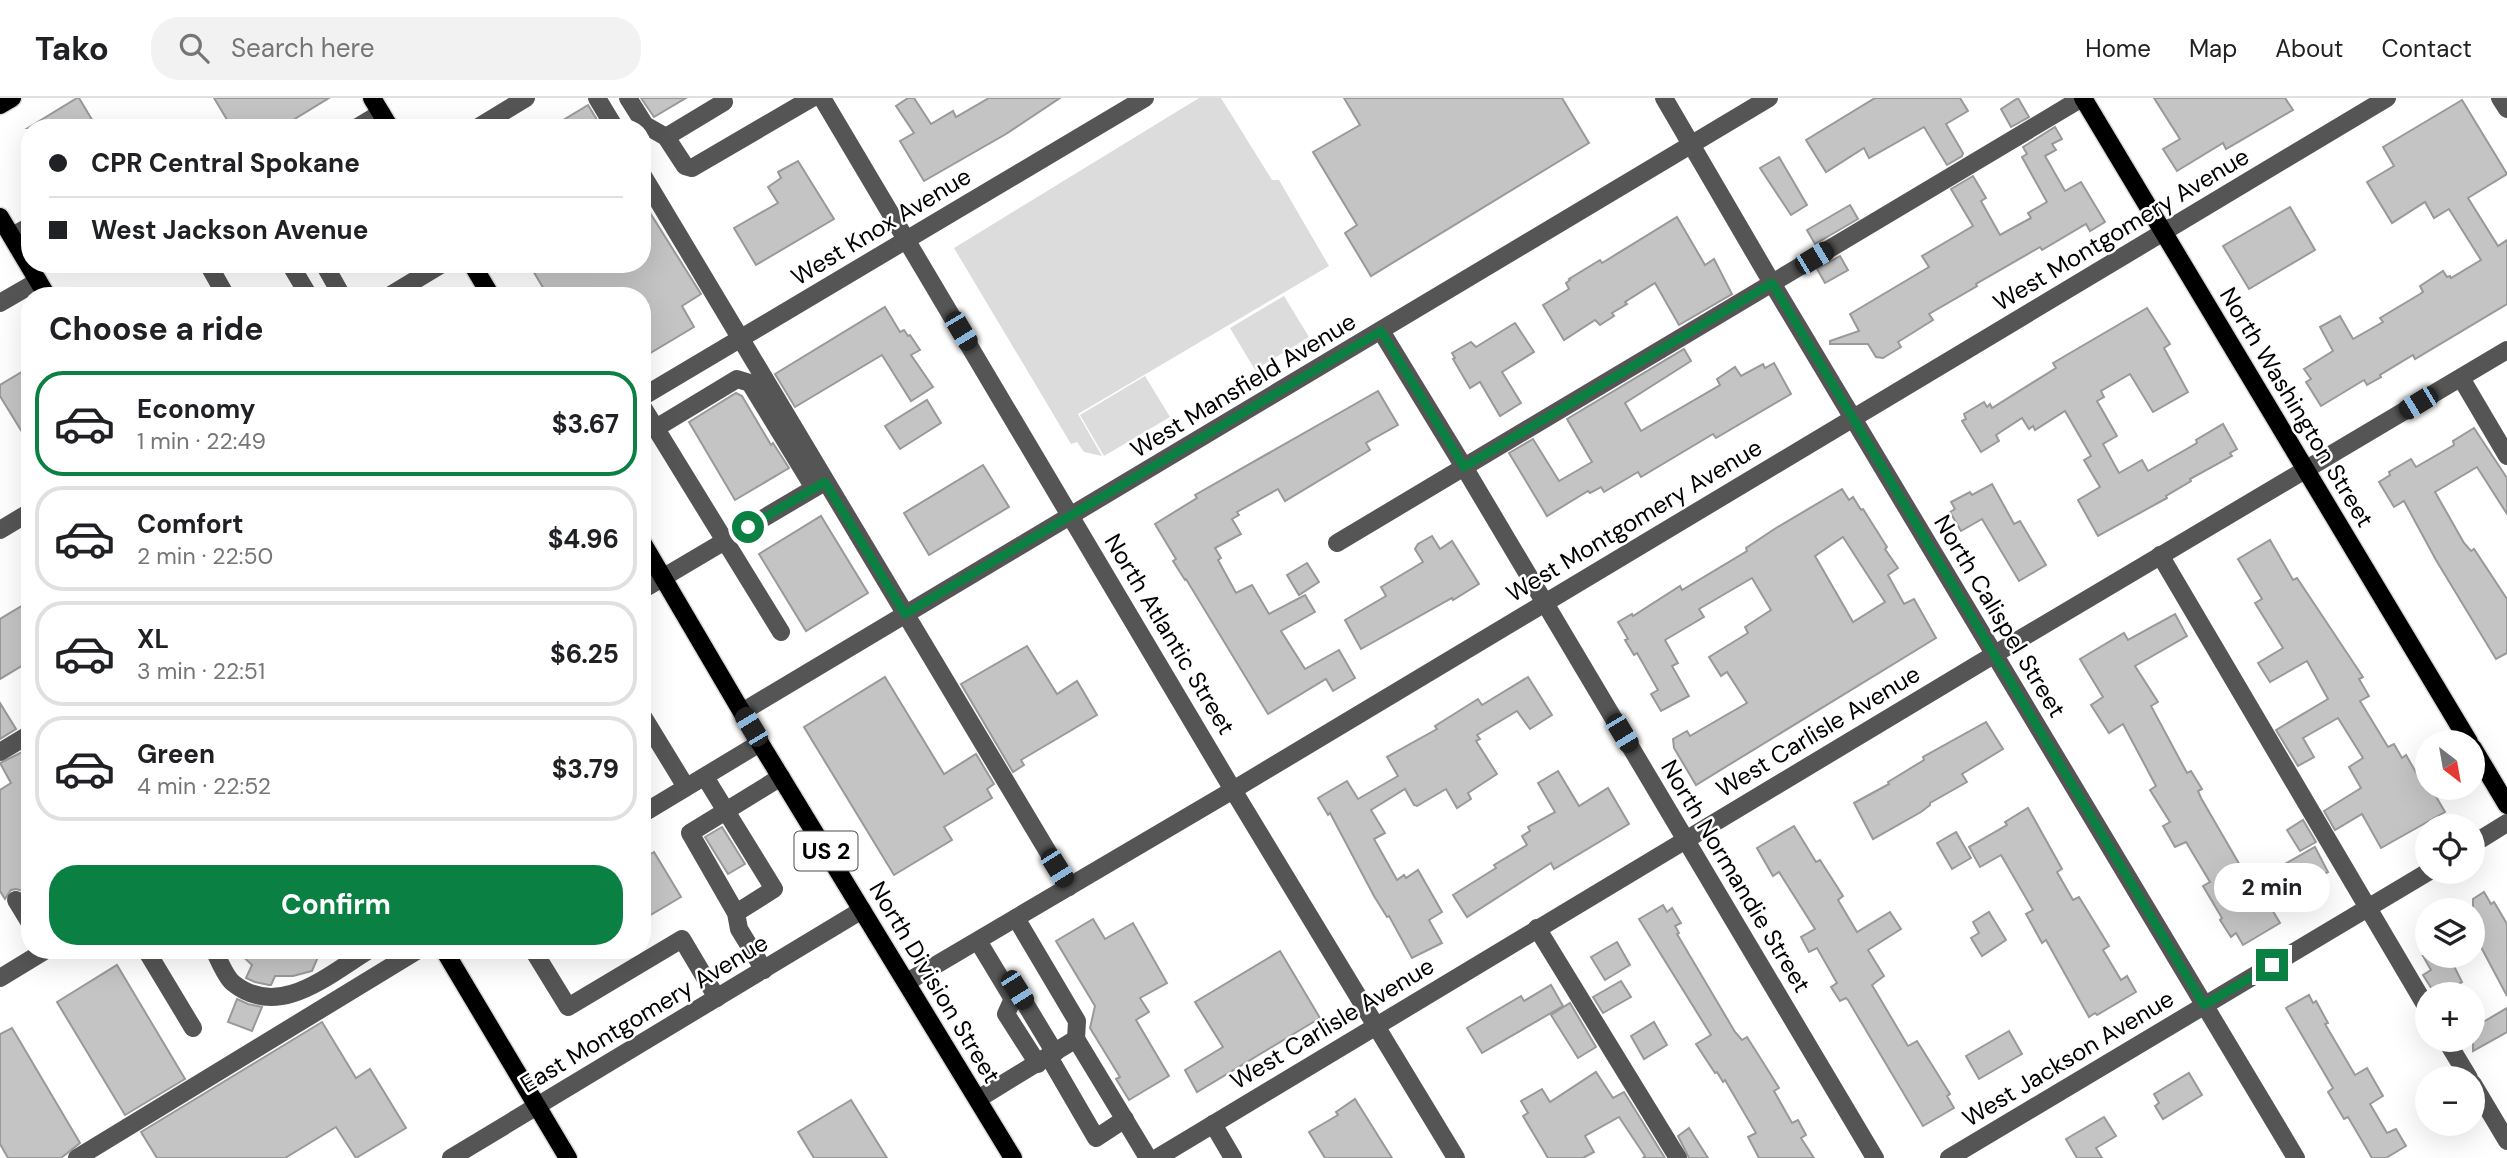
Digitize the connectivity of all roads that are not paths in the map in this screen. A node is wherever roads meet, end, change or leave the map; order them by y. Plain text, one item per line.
1 (12, 98) edge
2 (526, 98) edge
3 (597, 98) edge
4 (628, 98) edge
5 (812, 98) edge
6 (822, 98) edge
7 (1145, 98) edge
8 (1664, 98) edge
9 (1769, 98) edge
10 (2082, 98) edge
11 (2386, 98) edge
12 (2500, 98) edge
13 (724, 102) dead end
14 (0, 105) edge
15 (2507, 109) edge
16 (492, 119) edge
17 (610, 119) edge
18 (641, 119) edge
19 (651, 128) edge
20 (666, 137) junction
21 (1691, 145) junction
22 (651, 189) edge
23 (0, 217) edge
24 (21, 231) edge
25 (2164, 233) junction
26 (12, 236) junction
27 (906, 239) junction
28 (21, 251) edge
29 (427, 273) edge
30 (1772, 283) junction
31 (404, 287) edge
32 (21, 296) edge
33 (0, 303) edge
34 (1381, 331) junction
35 (740, 339) junction
36 (2507, 351) edge
37 (2461, 378) junction
38 (651, 392) edge
39 (1852, 417) junction
40 (651, 420) edge
41 (656, 428) junction
42 (2507, 456) edge
43 (1464, 467) junction
44 (2306, 470) junction
45 (820, 485) junction
46 (1071, 515) junction
47 (21, 517) edge
48 (0, 530) edge
49 (726, 540) junction
50 (1337, 543) dead end
51 (2160, 555) junction
52 (651, 557) edge
53 (663, 578) junction
54 (651, 585) edge
55 (1544, 602) junction
56 (905, 614) junction
57 (781, 632) dead end
58 (1994, 654) junction
59 (742, 712) junction
60 (651, 730) edge
61 (2462, 730) edge
62 (21, 739) edge
63 (760, 743) junction
64 (0, 752) edge
65 (2485, 768) edge
66 (705, 776) junction
67 (781, 776) junction
68 (687, 788) junction
69 (1233, 790) junction
70 (2507, 805) edge
71 (651, 809) edge
72 (726, 810) junction
73 (2507, 823) edge
74 (2485, 837) edge
75 (1685, 839) junction
76 (2415, 880) edge
77 (1069, 887) junction
78 (16, 900) dead end
79 (21, 908) edge
80 (2367, 908) junction
81 (862, 910) junction
82 (736, 913) junction
83 (1016, 918) junction
84 (1537, 928) junction
85 (978, 941) junction
86 (651, 957) edge
87 (31, 959) edge
88 (151, 959) edge
89 (219, 959) edge
90 (355, 959) edge
91 (403, 959) edge
92 (449, 959) edge
93 (539, 959) edge
94 (648, 959) edge
95 (764, 970) junction
96 (0, 978) edge
97 (907, 982) junction
98 (2415, 988) edge
99 (717, 998) junction
100 (2204, 1005) junction
101 (1376, 1025) junction
102 (193, 1028) dead end
103 (1076, 1039) junction
104 (1047, 1058) junction
105 (978, 1099) junction
106 (2485, 1104) edge
107 (536, 1107) junction
108 (1125, 1119) junction
109 (1213, 1124) junction
110 (2507, 1141) edge
111 (77, 1158) edge
112 (451, 1158) edge
113 (568, 1158) edge
114 (1013, 1158) edge
115 (1149, 1158) edge
116 (1157, 1158) edge
117 (1233, 1158) edge
118 (1456, 1158) edge
119 (1678, 1158) edge
120 (1875, 1158) edge
121 (1949, 1158) edge
122 (2296, 1158) edge

1 - 14 main road
2 - 16 street
3 - 17 street
4 - 18 street
5 - 20 street
6 - 27 street, North Atlantic Street
7 - 27 street, West Knox Avenue
8 - 21 street, North Calispel Street
9 - 21 street, West Mansfield Avenue
10 - 25 main road, North Washington Street
10 - 30 street
11 - 25 street, West Montgomery Avenue
12 - 15 street
13 - 20 street
19 - 20 street
21 - 30 street, North Calispel Street
21 - 34 street, West Mansfield Avenue
22 - 35 street
23 - 26 main road
24 - 26 street
25 - 39 street, West Montgomery Avenue
25 - 44 main road, North Washington Street
26 - 28 main road
27 - 35 street, West Knox Avenue
27 - 46 street, North Atlantic Street
29 - 31 street
30 - 39 street, North Calispel Street
30 - 43 street
32 - 33 street
34 - 43 street, North Normandie Street
34 - 46 street, West Mansfield Avenue
35 - 38 street, West Knox Avenue
35 - 45 street
36 - 37 street, West Carlisle Avenue
37 - 42 street
37 - 44 street, West Carlisle Avenue
39 - 55 street, West Montgomery Avenue
39 - 58 street, North Calispel Street
40 - 41 street
41 - 45 street
41 - 49 street
43 - 50 street
43 - 55 street, North Normandie Street
44 - 51 street, West Carlisle Avenue
44 - 61 main road, North Washington Street
45 - 49 street
45 - 56 street
46 - 56 street, West Mansfield Avenue
46 - 69 street, North Atlantic Street
47 - 48 street
49 - 53 street
49 - 57 street
51 - 58 street, West Carlisle Avenue
51 - 80 street
52 - 53 main road, North Division Street / US 2
53 - 54 street
53 - 59 main road, North Division Street / US 2
55 - 69 street, West Montgomery Avenue
55 - 75 street, North Normandie Street
56 - 59 street, West Mansfield Avenue
56 - 77 street
58 - 75 street, West Carlisle Avenue
58 - 100 street, North Calispel Street
59 - 63 main road, North Division Street / US 2
60 - 68 street
62 - 64 street
63 - 66 street
63 - 67 main road, North Division Street / US 2
65 - 70 main road
66 - 68 street
66 - 72 street
67 - 72 street
67 - 81 main road, North Division Street / US 2
68 - 71 street
69 - 77 street, West Montgomery Avenue
69 - 101 street, North Atlantic Street
72 - 82 street
72 - 82 street
73 - 74 street
75 - 84 street, West Carlisle Avenue
75 - 120 street, North Normandie Street
76 - 80 street, West Jackson Avenue
77 - 83 street, West Montgomery Avenue
78 - 79 street
80 - 98 street
80 - 100 street, West Jackson Avenue
81 - 95 street, East Montgomery Avenue
81 - 97 main road, North Division Street / US 2
82 - 95 street
83 - 85 street, West Montgomery Avenue
83 - 103 street
84 - 101 street, West Carlisle Avenue
84 - 119 street
85 - 97 street, West Montgomery Avenue
85 - 104 street
86 - 99 street
87 - 96 street
88 - 102 street
89 - 90 street
91 - 111 street
92 - 107 main road
93 - 94 street
95 - 99 street, East Montgomery Avenue
97 - 105 main road, North Division Street / US 2
99 - 107 street, East Montgomery Avenue
100 - 121 street, West Jackson Avenue
100 - 122 street, North Calispel Street
101 - 109 street, West Carlisle Avenue
101 - 118 street, North Atlantic Street
103 - 104 street
103 - 108 street
104 - 105 street
104 - 108 street
105 - 114 main road, North Division Street / US 2
106 - 110 street
107 - 112 street, East Montgomery Avenue
107 - 113 main road
108 - 115 street
109 - 116 street, West Carlisle Avenue
109 - 117 street

